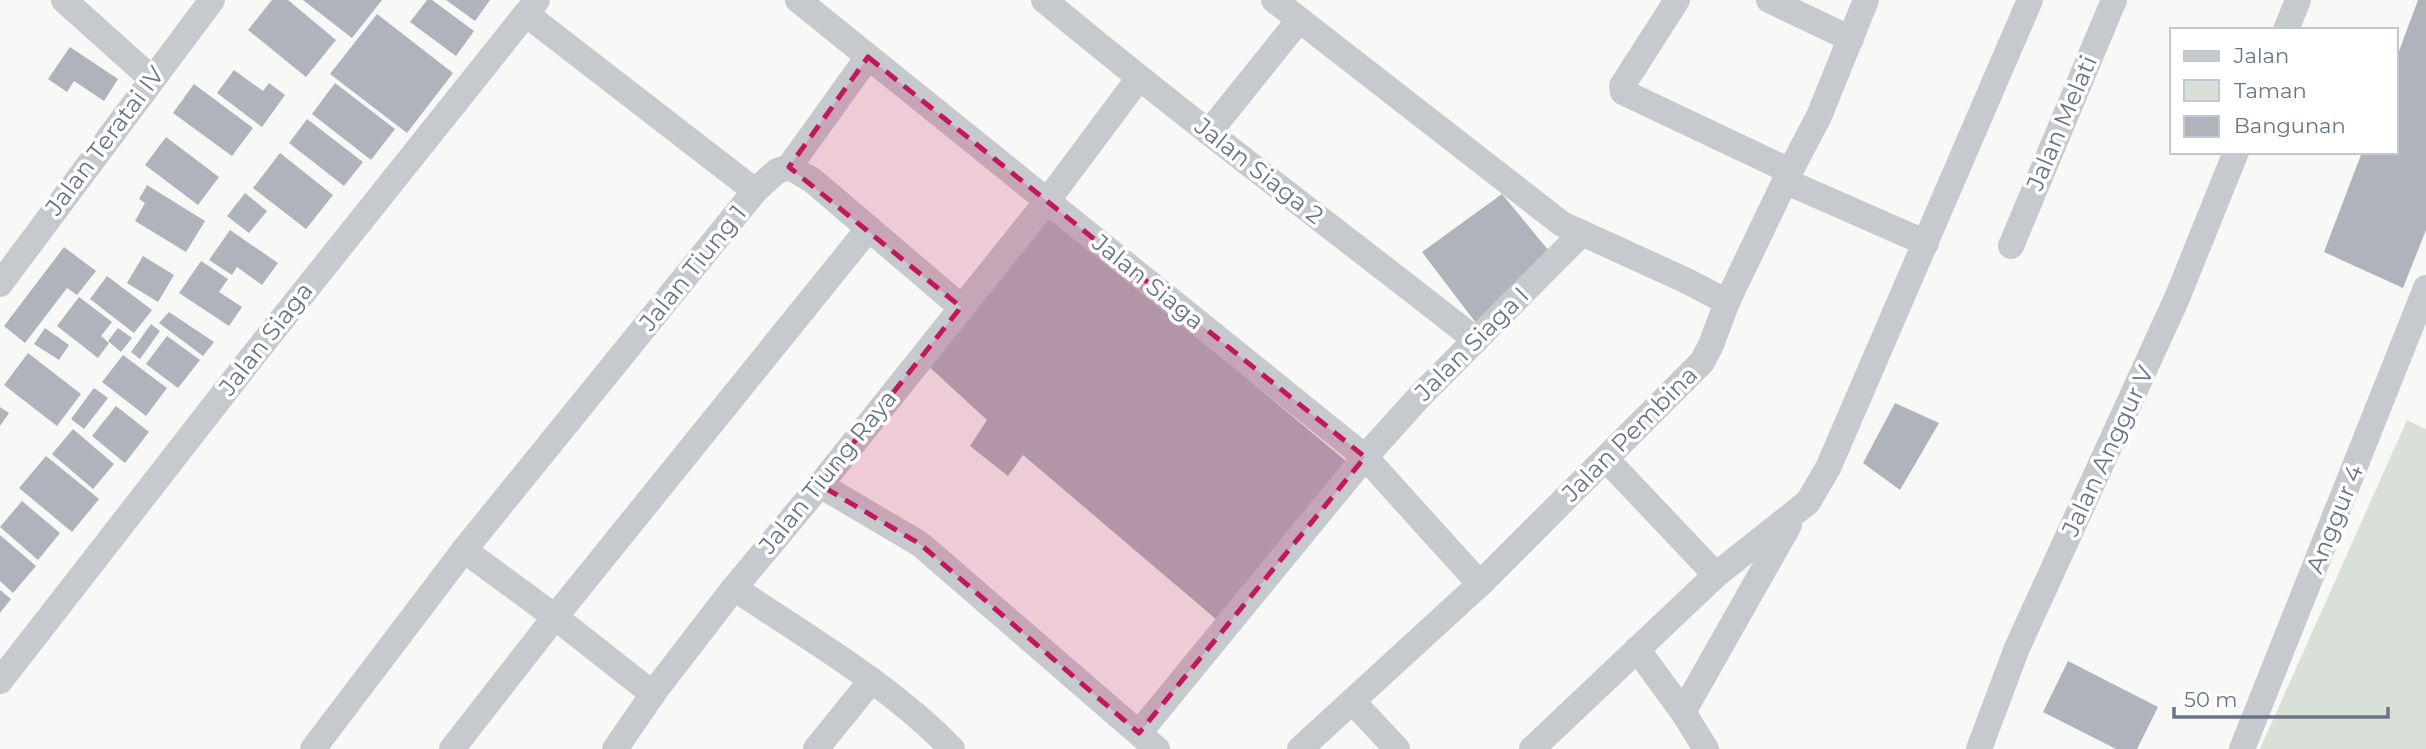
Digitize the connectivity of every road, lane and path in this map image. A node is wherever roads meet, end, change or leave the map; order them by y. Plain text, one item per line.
1 (64, 0) edge
2 (212, 0) edge
3 (798, 0) edge
4 (1044, 0) edge
5 (1274, 0) edge
6 (1677, 0) edge
7 (1769, 0) edge
8 (1866, 0) edge
9 (2030, 0) edge
10 (2114, 0) edge
11 (2298, 0) edge
12 (531, 7) edge
13 (1299, 20) junction
14 (2287, 28) edge
15 (1851, 39) junction
16 (868, 57) junction
17 (1139, 78) junction
18 (152, 79) junction
19 (1210, 131) junction
20 (2235, 154) edge
21 (789, 167) junction
22 (1787, 176) junction
23 (755, 191) junction
24 (1048, 200) junction
25 (869, 228) junction
26 (1582, 233) junction
27 (1926, 243) junction
28 (2011, 246) dead end
29 (0, 284) edge
30 (2426, 288) edge
31 (1727, 302) junction
32 (961, 307) junction
33 (1476, 340) junction
34 (1365, 457) junction
35 (1606, 459) junction
36 (820, 485) junction
37 (1797, 511) junction
38 (464, 550) junction
39 (1716, 575) junction
40 (1480, 584) junction
41 (734, 588) junction
42 (555, 617) junction
43 (1637, 649) junction
44 (0, 681) edge
45 (871, 681) junction
46 (653, 694) junction
47 (1353, 702) junction
48 (1683, 712) junction
49 (1148, 741) edge
50 (1536, 747) edge
51 (313, 749) edge
52 (452, 749) edge
53 (615, 749) edge
54 (816, 749) edge
55 (951, 749) edge
56 (1300, 749) edge
57 (1397, 749) edge
58 (1706, 749) edge
59 (1979, 749) edge
60 (2242, 749) edge

1 - 18 street
2 - 18 street, Jalan Teratai IV
3 - 16 street, Jalan Siaga
4 - 17 street, Jalan Siaga 2
5 - 13 street
6 - 22 street
7 - 15 street
8 - 15 street, Jalan Pembina
9 - 27 street
10 - 28 street, Jalan Melati
11 - 14 street
12 - 23 street
12 - 44 street, Jalan Siaga
13 - 19 street
13 - 26 street
15 - 22 street, Jalan Pembina
16 - 21 street
16 - 24 street, Jalan Siaga
17 - 19 street, Jalan Siaga 2
17 - 24 street, Jalan Tiung Raya
18 - 29 street, Jalan Teratai IV
19 - 33 street, Jalan Siaga 2
20 - 59 street, Jalan Anggur V
21 - 23 street, Jalan Tiung 1
21 - 25 street
22 - 27 street
22 - 31 street, Jalan Pembina
23 - 38 street, Jalan Tiung 1
24 - 32 street, Jalan Tiung Raya
24 - 34 street, Jalan Siaga
25 - 32 street
25 - 42 street
26 - 31 street
26 - 33 street, Jalan Siaga I
27 - 37 street
30 - 60 street, Anggur 4
31 - 35 street, Jalan Pembina
32 - 36 street, Jalan Tiung Raya
33 - 34 street, Jalan Siaga I
34 - 40 street, Jalan Siaga
34 - 49 street, Jalan Siaga I
35 - 39 street
35 - 40 street, Jalan Pembina
36 - 41 street, Jalan Tiung Raya
36 - 49 street
37 - 39 street
37 - 48 street
38 - 42 street
38 - 51 street, Jalan Tiung 1
39 - 43 street
40 - 47 street, Jalan Pembina
41 - 45 street
41 - 46 street, Jalan Tiung Raya
42 - 46 street
42 - 52 street
43 - 48 street
43 - 50 street
45 - 54 street
45 - 55 street
46 - 53 street, Jalan Tiung Raya
47 - 56 street, Jalan Pembina
47 - 57 street
48 - 58 street

